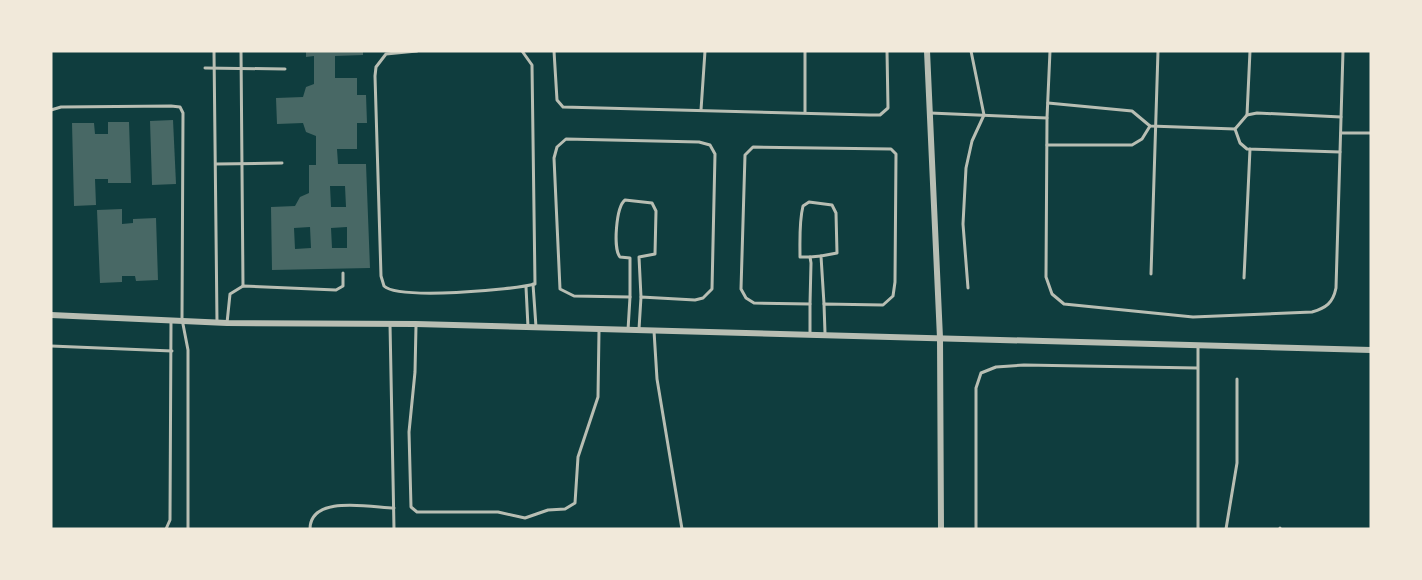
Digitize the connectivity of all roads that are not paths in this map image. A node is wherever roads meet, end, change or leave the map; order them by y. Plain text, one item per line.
1 (214, 51) edge
2 (241, 51) edge
3 (417, 51) edge
4 (522, 51) edge
5 (554, 51) edge
6 (705, 51) edge
7 (805, 51) edge
8 (887, 51) edge
9 (927, 51) edge
10 (971, 51) edge
11 (1050, 51) edge
12 (1158, 51) edge
13 (1250, 51) edge
14 (1343, 51) edge
15 (205, 68) dead end
16 (214, 68) junction
17 (241, 68) junction
18 (285, 69) dead end
19 (1048, 103) junction
20 (51, 110) edge
21 (701, 111) junction
22 (805, 113) junction
23 (928, 113) junction
24 (984, 115) junction
25 (1247, 115) junction
26 (1341, 117) junction
27 (1047, 118) junction
28 (1150, 126) junction
29 (1156, 127) junction
30 (1235, 129) junction
31 (1341, 133) junction
32 (1371, 133) edge
33 (1046, 145) junction
34 (1250, 149) junction
35 (1340, 152) junction
36 (282, 163) dead end
37 (216, 164) junction
38 (243, 164) junction
39 (821, 256) junction
40 (639, 257) junction
41 (810, 257) junction
42 (630, 258) junction
43 (343, 273) dead end
44 (1151, 274) dead end
45 (1244, 278) dead end
46 (533, 284) junction
47 (243, 286) junction
48 (526, 286) junction
49 (968, 288) dead end
50 (630, 297) junction
51 (641, 297) junction
52 (810, 304) junction
53 (824, 304) junction
54 (51, 315) edge
55 (170, 318) junction
56 (182, 319) junction
57 (217, 322) junction
58 (227, 323) junction
59 (390, 324) junction
60 (416, 324) junction
61 (528, 327) junction
62 (536, 327) junction
63 (599, 331) junction
64 (628, 331) junction
65 (639, 331) junction
66 (654, 331) junction
67 (810, 336) junction
68 (825, 336) junction
69 (940, 338) junction
70 (1198, 345) junction
71 (51, 346) edge
72 (1371, 350) edge
73 (172, 351) junction
74 (1197, 368) junction
75 (1237, 378) dead end
76 (394, 508) junction
77 (166, 529) edge
78 (188, 529) edge
79 (310, 529) edge
80 (394, 529) edge
81 (682, 529) edge
82 (941, 529) edge
83 (976, 529) edge
84 (1198, 529) edge
85 (1226, 529) edge

1 - 16 lane
2 - 17 lane
3 - 48 lane
4 - 46 lane
5 - 21 lane
6 - 21 lane
7 - 22 lane
8 - 22 lane
9 - 23 street
10 - 24 lane
11 - 19 lane
12 - 29 lane
13 - 25 lane
14 - 26 lane
15 - 16 lane
16 - 17 lane
16 - 37 lane
17 - 18 lane
17 - 38 lane
19 - 27 lane
19 - 28 lane
20 - 56 lane
21 - 22 lane
23 - 24 lane
23 - 69 street
24 - 27 lane
24 - 49 lane
25 - 26 lane
25 - 30 lane
26 - 31 lane
27 - 33 lane
28 - 29 lane
28 - 33 lane
29 - 30 lane
29 - 44 lane
30 - 34 lane
31 - 32 lane
31 - 35 lane
33 - 35 lane
34 - 35 lane
34 - 45 lane
36 - 38 lane
37 - 38 lane
37 - 57 lane
38 - 47 lane
39 - 41 lane
39 - 41 lane
39 - 53 lane
40 - 42 lane
40 - 42 lane
40 - 51 lane
41 - 52 lane
42 - 50 lane
43 - 47 lane
46 - 48 lane
46 - 62 lane
47 - 58 lane
48 - 61 lane
50 - 51 lane
50 - 64 lane
51 - 65 lane
52 - 53 lane
52 - 67 lane
53 - 68 lane
54 - 55 street
55 - 56 street
55 - 73 lane
56 - 57 street
56 - 78 lane
57 - 58 street
58 - 59 street
59 - 60 street
59 - 76 lane
60 - 61 street
60 - 63 lane
61 - 62 street
62 - 63 street
63 - 64 street
64 - 65 street
65 - 66 street
66 - 67 street
66 - 81 lane
67 - 68 street
68 - 69 street
69 - 70 street
69 - 82 street
70 - 72 street
70 - 74 lane
71 - 73 lane
73 - 77 lane
74 - 83 lane
74 - 84 lane
75 - 85 lane
76 - 79 lane
76 - 80 lane

